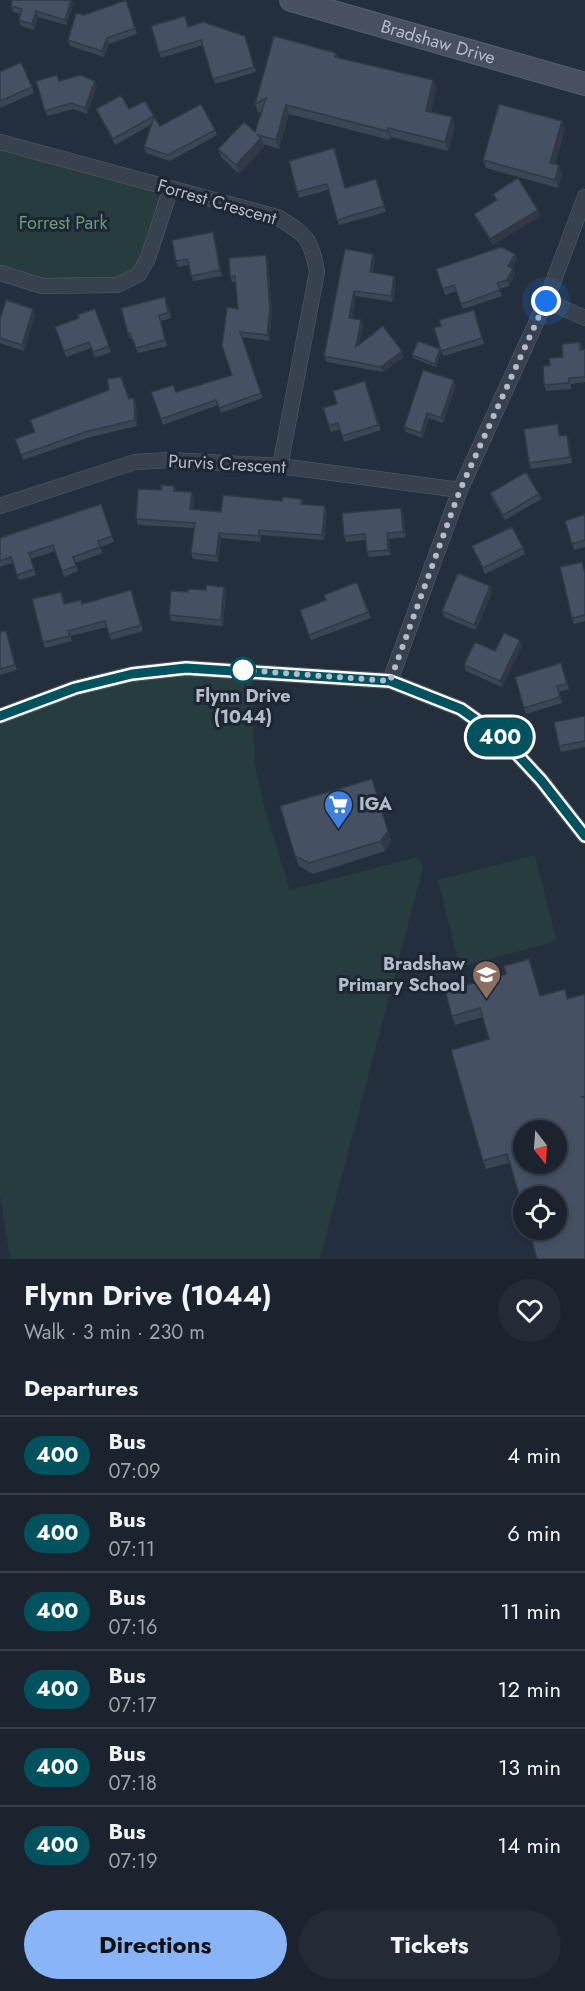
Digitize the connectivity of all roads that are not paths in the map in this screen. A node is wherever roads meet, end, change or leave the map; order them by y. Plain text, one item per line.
1 (291, 0) edge
2 (585, 84) edge
3 (0, 142) edge
4 (171, 188) junction
5 (585, 196) edge
6 (0, 273) edge
7 (546, 301) junction
8 (585, 318) edge
9 (280, 466) junction
10 (460, 490) junction
11 (0, 506) edge
12 (390, 681) junction
13 (0, 716) edge
14 (585, 836) edge

1 - 2 street, Bradshaw Drive
3 - 4 street, Forrest Crescent
4 - 6 street
4 - 9 street, Forrest Crescent
5 - 7 street
7 - 8 street
7 - 10 street
9 - 10 street, Purvis Crescent
9 - 11 street, Purvis Crescent
10 - 12 street
12 - 13 street
12 - 14 street

